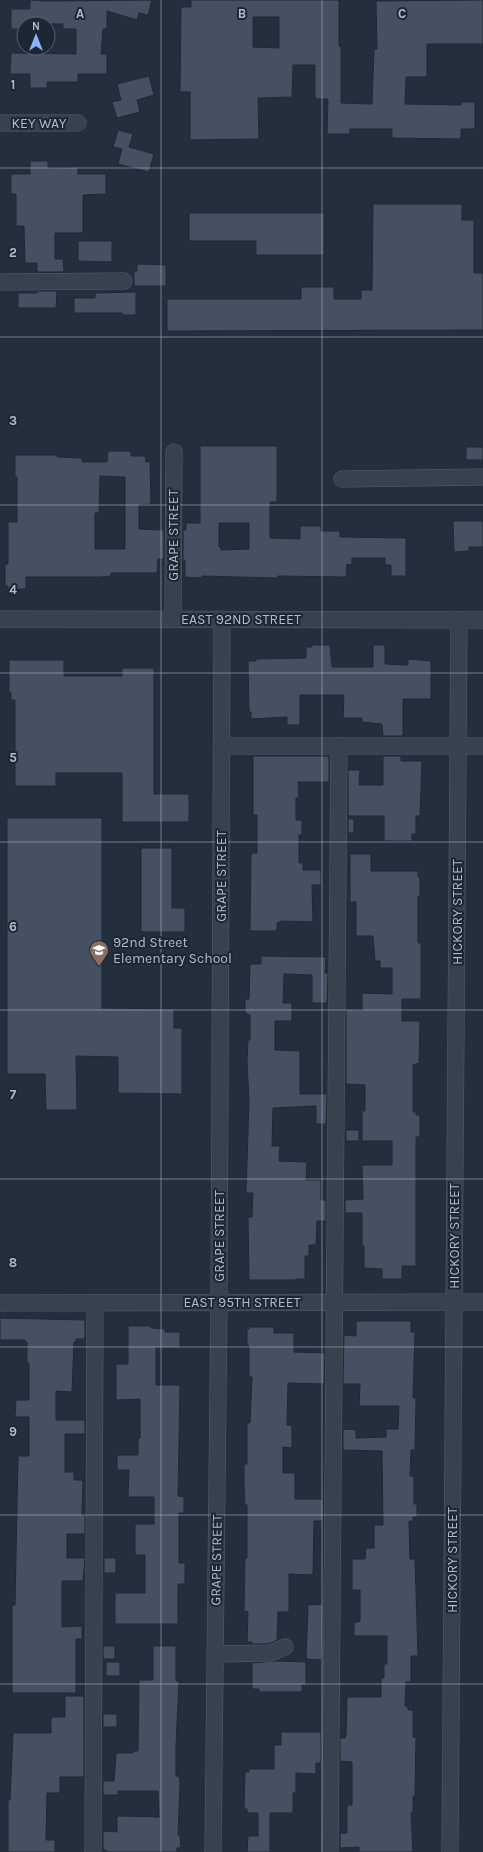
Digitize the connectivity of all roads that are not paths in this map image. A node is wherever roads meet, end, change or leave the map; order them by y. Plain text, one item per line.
1 (0, 123) edge
2 (78, 123) dead end
3 (124, 281) dead end
4 (0, 282) edge
5 (174, 452) dead end
6 (483, 477) edge
7 (342, 479) dead end
8 (0, 618) edge
9 (172, 619) junction
10 (222, 619) junction
11 (459, 620) junction
12 (483, 620) edge
13 (221, 746) junction
14 (339, 746) junction
15 (458, 746) junction
16 (483, 746) edge
17 (219, 1302) junction
18 (334, 1302) junction
19 (454, 1302) junction
20 (483, 1302) edge
21 (0, 1303) edge
22 (95, 1303) junction
23 (285, 1647) dead end
24 (215, 1654) junction
25 (93, 1852) edge
26 (213, 1852) edge
27 (330, 1852) edge
28 (450, 1852) edge

1 - 2 street, KEY WAY
3 - 4 street
5 - 9 street, GRAPE STREET
6 - 7 street
8 - 9 street, EAST 92ND STREET
9 - 10 street, EAST 92ND STREET
10 - 11 street, EAST 92ND STREET
10 - 13 street, GRAPE STREET
11 - 12 street, EAST 92ND STREET
11 - 15 street, HICKORY STREET
13 - 14 street
13 - 17 street, GRAPE STREET
14 - 15 street
14 - 18 street
15 - 16 street
15 - 19 street, HICKORY STREET
17 - 18 street, EAST 95TH STREET
17 - 22 street, EAST 95TH STREET
17 - 24 street, GRAPE STREET
18 - 19 street, EAST 95TH STREET
18 - 27 street
19 - 20 street, EAST 95TH STREET
19 - 28 street, HICKORY STREET
21 - 22 street, EAST 95TH STREET
22 - 25 street
23 - 24 street
24 - 26 street, GRAPE STREET

